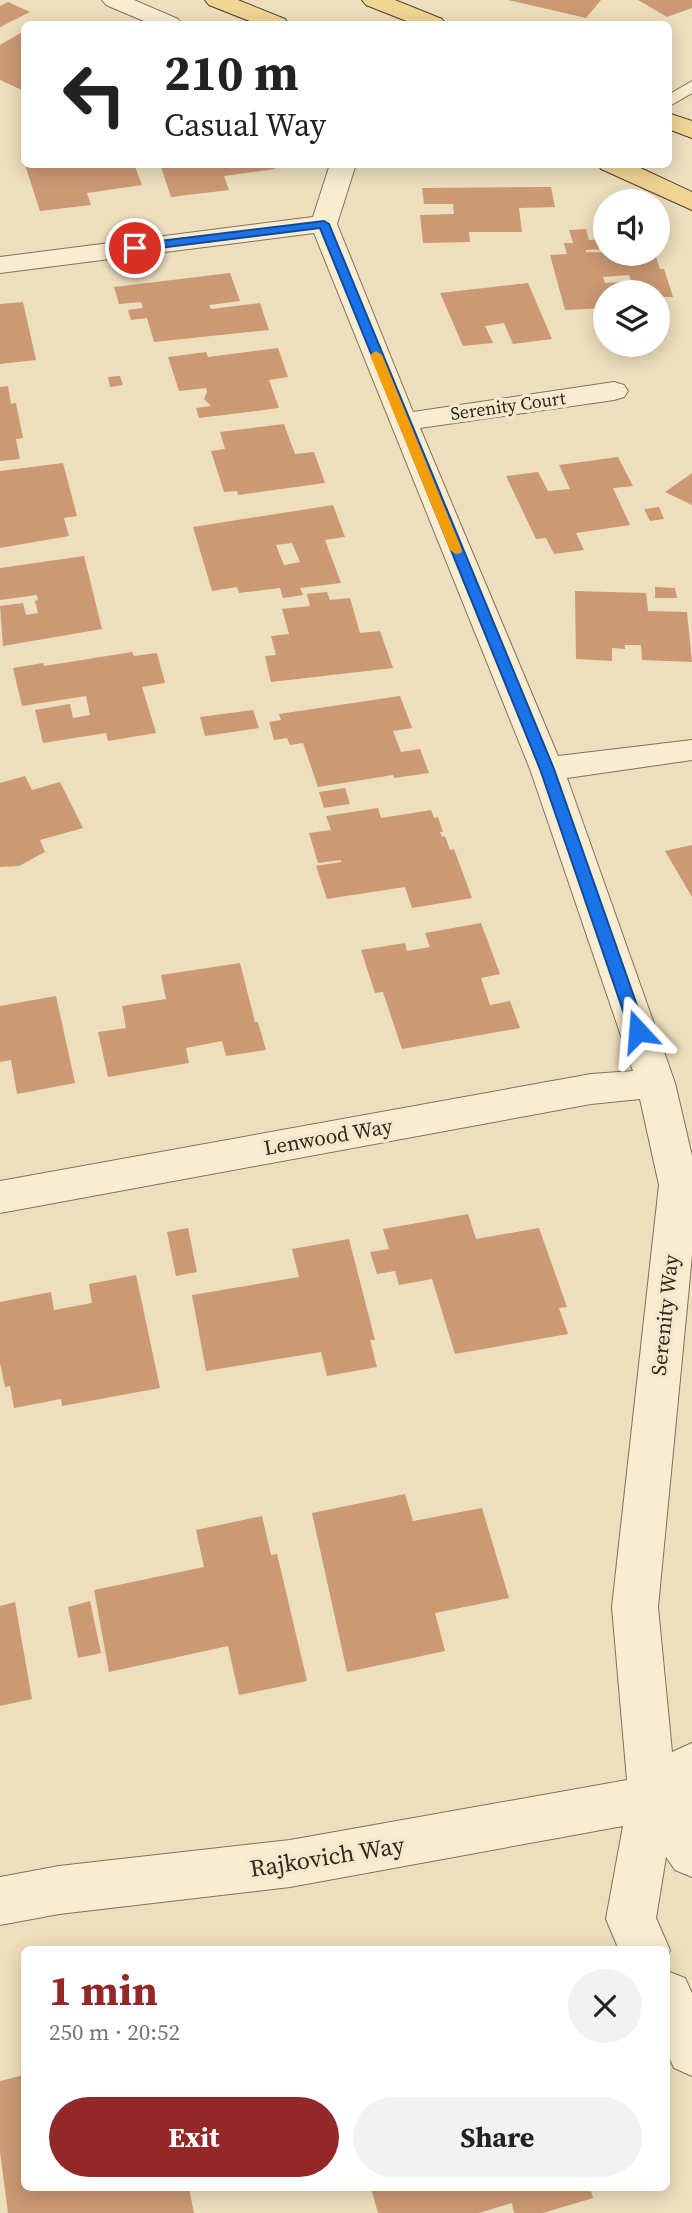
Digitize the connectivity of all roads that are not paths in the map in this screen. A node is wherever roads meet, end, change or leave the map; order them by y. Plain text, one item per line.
1 (114, 0) edge
2 (217, 0) edge
3 (374, 0) edge
4 (163, 21) edge
5 (270, 21) edge
6 (426, 21) edge
7 (692, 86) edge
8 (672, 99) edge
9 (672, 122) edge
10 (692, 130) edge
11 (342, 168) edge
12 (619, 168) edge
13 (692, 202) edge
14 (324, 224) junction
15 (0, 265) edge
16 (614, 391) dead end
17 (402, 422) junction
18 (688, 750) dead end
19 (547, 769) junction
20 (656, 1083) junction
21 (0, 1197) edge
22 (692, 1765) edge
23 (672, 1800) edge
24 (692, 1853) edge
25 (0, 1901) edge
26 (643, 1946) edge
27 (670, 2002) edge
28 (692, 2050) edge

1 - 4 street
2 - 5 main road
3 - 6 main road
7 - 8 lane
9 - 10 main road
11 - 14 street
12 - 13 main road
14 - 15 street
14 - 17 street, Serenity Way
16 - 17 street, Serenity Court
17 - 19 street, Serenity Way
18 - 19 street
19 - 20 street, Serenity Way
20 - 21 street, Lenwood Way
20 - 23 street, Serenity Way
22 - 23 street, Rajkovich Way
23 - 24 street
23 - 25 street, Rajkovich Way
23 - 26 street, Serenity Way
27 - 28 street

